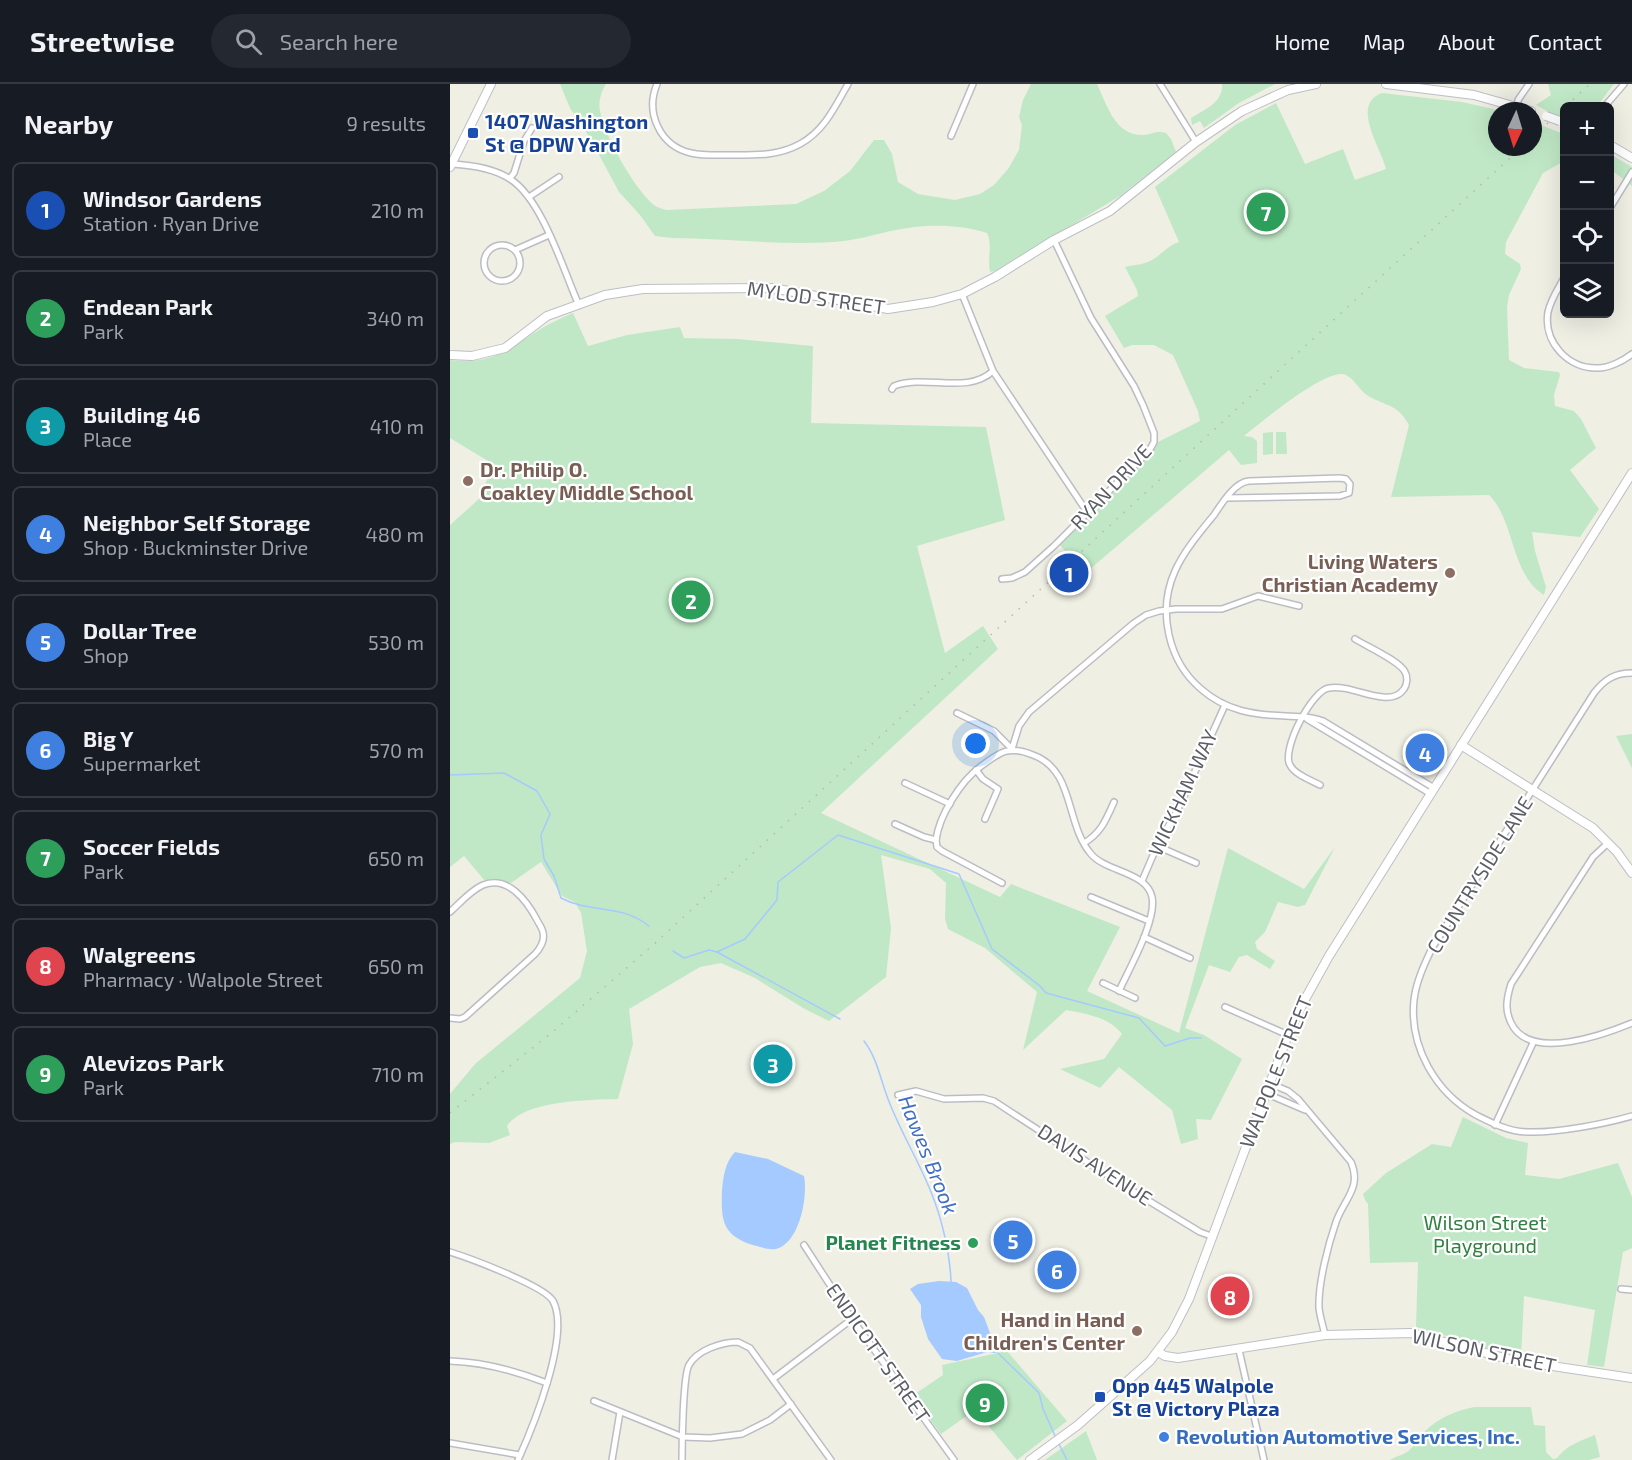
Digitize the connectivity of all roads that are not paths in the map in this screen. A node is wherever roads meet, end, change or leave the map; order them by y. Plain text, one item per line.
1 (491, 84) edge
2 (657, 84) edge
3 (848, 84) edge
4 (972, 84) edge
5 (1160, 84) edge
6 (1316, 84) edge
7 (1386, 84) edge
8 (1529, 84) edge
9 (1624, 84) edge
10 (1500, 102) edge
11 (1518, 102) edge
12 (1608, 102) edge
13 (1542, 115) edge
14 (1560, 121) edge
15 (532, 128) dead end
16 (951, 136) dead end
17 (1196, 142) junction
18 (1614, 147) edge
19 (1632, 158) edge
20 (451, 165) edge
21 (1632, 172) edge
22 (559, 177) dead end
23 (510, 178) junction
24 (529, 197) junction
25 (1614, 201) edge
26 (549, 235) junction
27 (1054, 240) junction
28 (515, 250) junction
29 (1560, 285) edge
30 (962, 294) junction
31 (578, 303) junction
32 (1632, 354) edge
33 (450, 355) edge
34 (993, 371) junction
35 (892, 389) dead end
36 (1632, 473) edge
37 (1227, 498) junction
38 (1087, 512) junction
39 (1002, 579) dead end
40 (1299, 606) dead end
41 (1167, 610) junction
42 (1355, 639) dead end
43 (1632, 673) edge
44 (1225, 705) junction
45 (957, 713) dead end
46 (1302, 717) junction
47 (1461, 745) junction
48 (1012, 749) junction
49 (976, 770) junction
50 (905, 783) dead end
51 (1320, 785) dead end
52 (1532, 790) junction
53 (1432, 791) junction
54 (1113, 802) dead end
55 (950, 804) junction
56 (985, 819) dead end
57 (895, 824) dead end
58 (936, 840) junction
59 (1084, 843) junction
60 (1608, 843) junction
61 (1157, 846) junction
62 (1196, 863) dead end
63 (1632, 873) edge
64 (1142, 881) junction
65 (1002, 883) dead end
66 (1091, 897) dead end
67 (450, 912) edge
68 (1149, 921) junction
69 (1144, 937) junction
70 (1190, 957) dead end
71 (1103, 984) dead end
72 (1119, 991) junction
73 (1135, 998) dead end
74 (1224, 1007) dead end
75 (450, 1018) edge
76 (1632, 1023) edge
77 (1288, 1035) junction
78 (1533, 1043) junction
79 (1269, 1083) junction
80 (1265, 1093) junction
81 (898, 1095) dead end
82 (1306, 1111) junction
83 (1632, 1116) edge
84 (1495, 1125) junction
85 (1211, 1236) junction
86 (804, 1245) dead end
87 (450, 1252) edge
88 (1621, 1289) dead end
89 (1632, 1290) edge
90 (852, 1319) junction
91 (1325, 1335) junction
92 (1239, 1350) junction
93 (1158, 1352) junction
94 (450, 1361) edge
95 (1632, 1378) edge
96 (773, 1379) junction
97 (547, 1383) junction
98 (594, 1401) dead end
99 (791, 1404) junction
100 (620, 1412) junction
101 (683, 1437) junction
102 (450, 1443) edge
103 (519, 1458) edge
104 (612, 1460) edge
105 (682, 1460) edge
106 (831, 1460) edge
107 (954, 1460) edge
108 (1030, 1460) edge
109 (1264, 1460) edge

1 - 20 street
2 - 3 street
4 - 16 street
5 - 17 street
6 - 17 street, MYLOD STREET
7 - 10 street
8 - 11 street
9 - 12 street
13 - 14 street, bridge
15 - 23 street
17 - 27 street, MYLOD STREET
18 - 19 street
20 - 23 street
21 - 25 street
22 - 24 street
23 - 24 street
24 - 26 street
26 - 28 street
26 - 31 street
27 - 30 street, MYLOD STREET
27 - 38 street, RYAN DRIVE
28 - 28 street
29 - 32 street
30 - 31 street, MYLOD STREET
30 - 34 street
31 - 33 street, MYLOD STREET
34 - 35 street
34 - 38 street
36 - 47 street, WALPOLE STREET
37 - 37 street
37 - 41 street
38 - 39 street, RYAN DRIVE
40 - 41 street
41 - 44 street
41 - 48 street
42 - 46 street
43 - 52 street, COUNTRYSIDE LANE
44 - 46 street
44 - 61 street, WICKHAM WAY
45 - 48 street
46 - 51 street
46 - 53 street
47 - 52 street
47 - 53 street, WALPOLE STREET
48 - 49 street
48 - 59 street
49 - 55 street
49 - 56 street
50 - 55 street
52 - 60 street
52 - 84 street, COUNTRYSIDE LANE
53 - 77 street, WALPOLE STREET
54 - 59 street
55 - 58 street
57 - 58 street
58 - 65 street
59 - 64 street
60 - 63 street
60 - 78 street
61 - 62 street
61 - 64 street, WICKHAM WAY
64 - 68 street
66 - 68 street
67 - 75 street
68 - 69 street
69 - 70 street
69 - 72 street
71 - 72 street
72 - 73 street
74 - 77 street
76 - 78 street
77 - 79 street, WALPOLE STREET
78 - 84 street
79 - 80 street, WALPOLE STREET
79 - 82 street
80 - 82 street
80 - 85 street, WALPOLE STREET
81 - 85 street, DAVIS AVENUE
82 - 91 street
83 - 84 street, COUNTRYSIDE LANE
85 - 93 street, WALPOLE STREET
86 - 90 street, ENDICOTT STREET
87 - 97 street
88 - 89 street
90 - 96 street
90 - 107 street, ENDICOTT STREET
91 - 92 street, WILSON STREET
91 - 95 street, WILSON STREET
92 - 93 street, WILSON STREET
92 - 109 street
93 - 108 street, WALPOLE STREET
94 - 97 street
96 - 99 street
96 - 101 street
97 - 103 street
98 - 100 street
99 - 101 street
99 - 106 street
100 - 101 street
100 - 104 street
101 - 105 street
102 - 103 street

